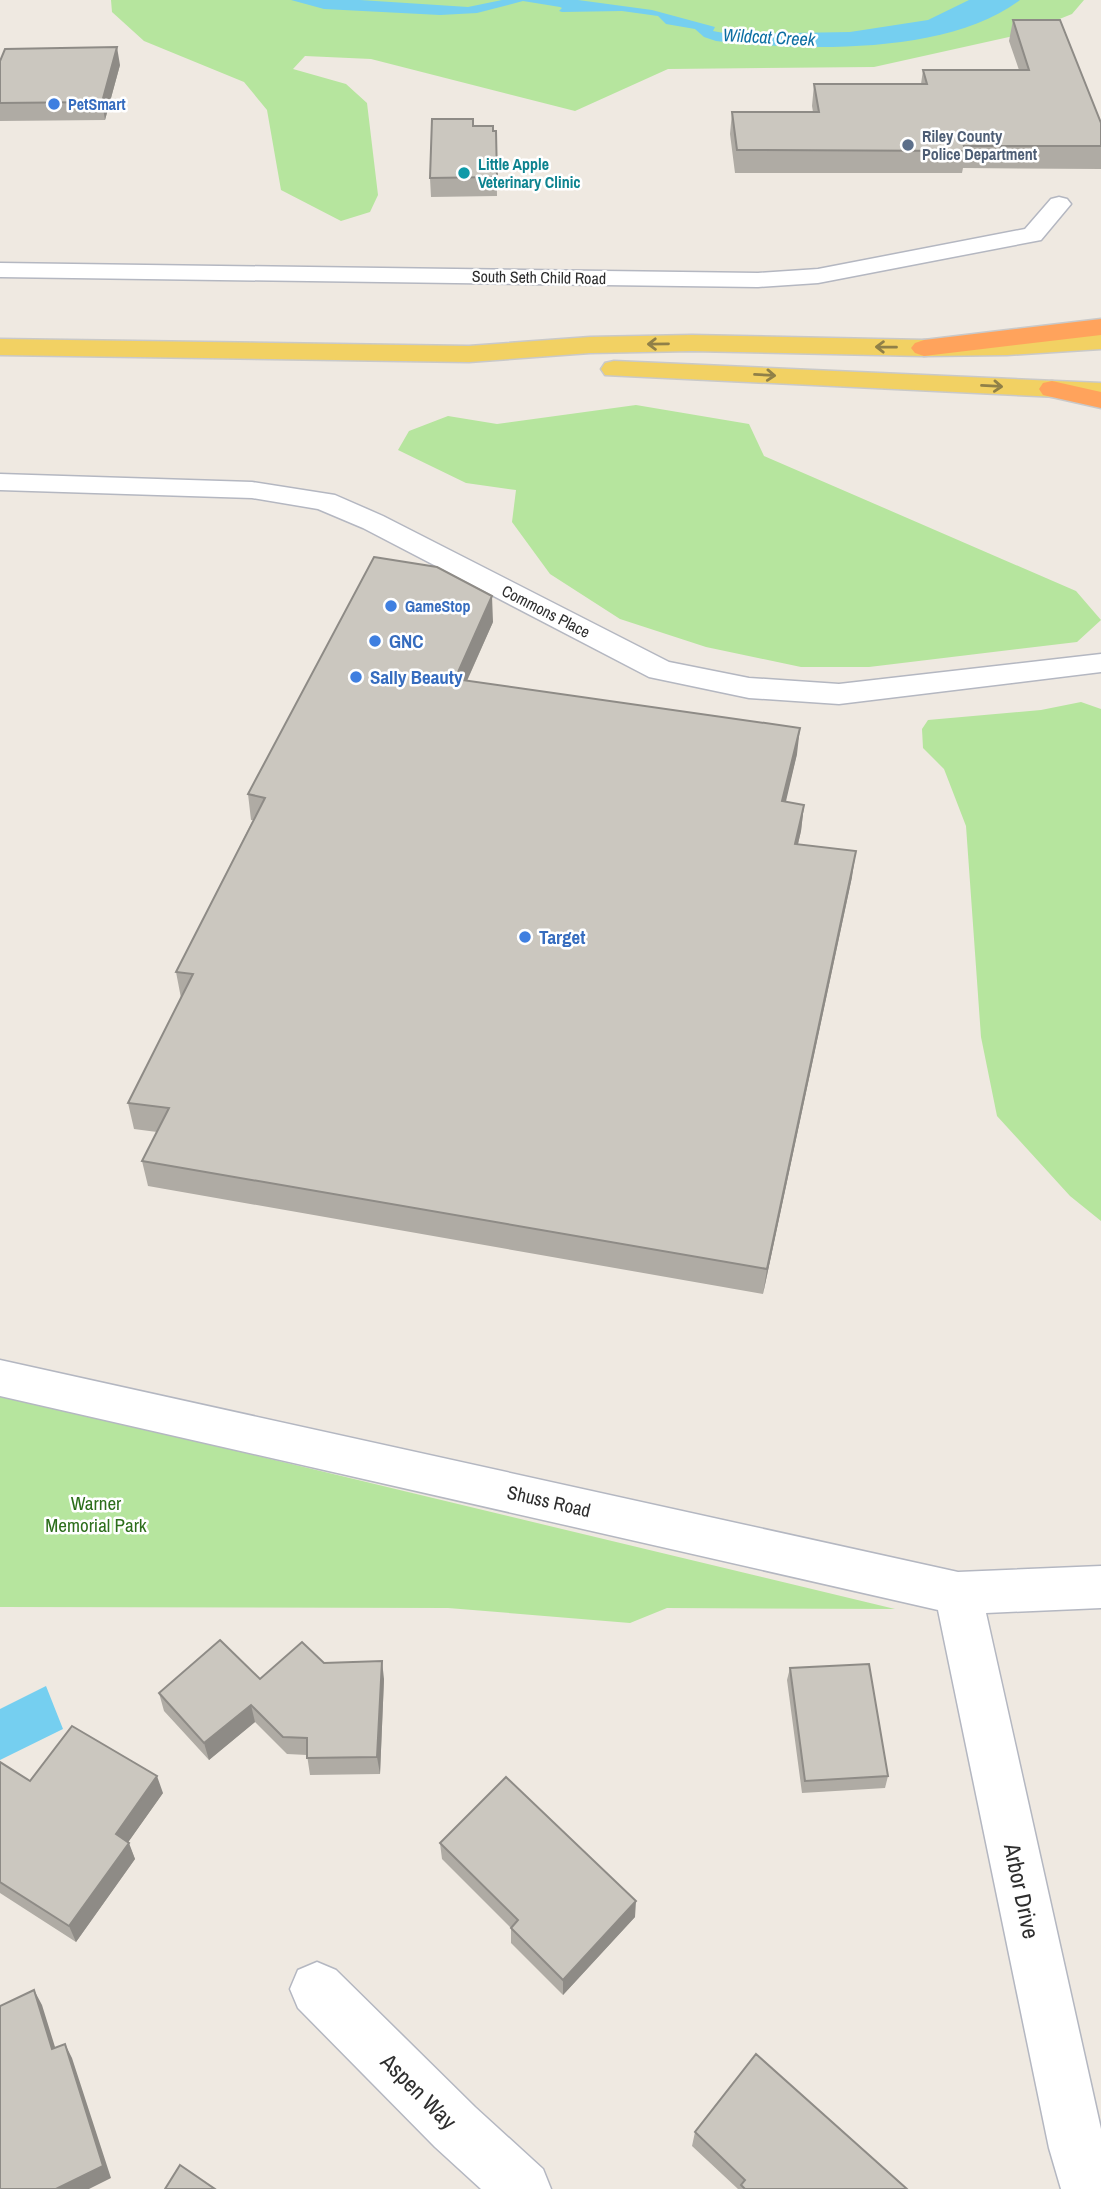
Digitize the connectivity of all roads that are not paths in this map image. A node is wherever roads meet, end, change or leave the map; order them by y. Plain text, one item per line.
1 (1059, 204) dead end
2 (0, 270) edge
3 (1101, 327) edge
4 (1101, 341) edge
5 (0, 347) edge
6 (925, 348) junction
7 (469, 354) junction
8 (1052, 389) junction
9 (1101, 391) edge
10 (1101, 400) edge
11 (0, 482) edge
12 (1101, 663) edge
13 (0, 1378) edge
14 (1101, 1587) edge
15 (958, 1593) junction
16 (317, 1989) dead end
17 (523, 2189) edge
18 (1089, 2189) edge

1 - 2 street, South Seth Child Road
3 - 6 highway
4 - 6 main road
5 - 7 main road
6 -> 7 main road
7 -> 8 main road
8 - 9 main road
8 - 10 highway
11 - 12 street, Commons Place
13 - 15 street, Shuss Road
14 - 15 street, Shuss Road
15 - 18 street, Arbor Drive
16 - 17 street, Aspen Way

